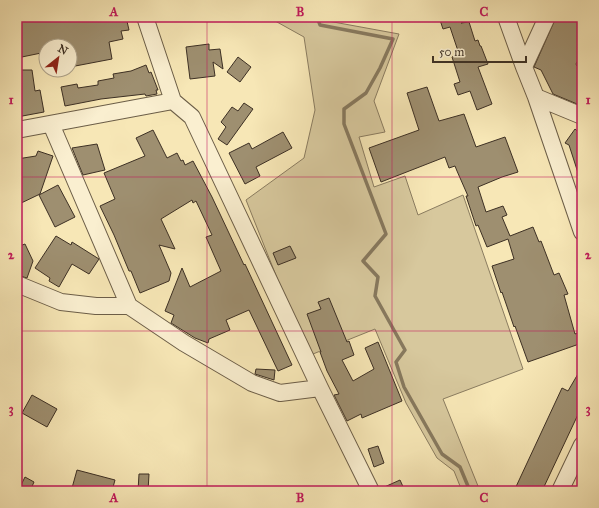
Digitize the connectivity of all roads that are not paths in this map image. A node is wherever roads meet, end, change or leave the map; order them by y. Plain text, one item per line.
1 (145, 17) edge
2 (506, 17) edge
3 (547, 17) edge
4 (524, 67) junction
5 (536, 97) junction
6 (173, 101) junction
7 (582, 116) edge
8 (51, 124) junction
9 (17, 130) edge
10 (582, 232) edge
11 (17, 284) edge
12 (129, 306) junction
13 (320, 388) junction
14 (582, 445) edge
15 (371, 491) edge
16 (560, 491) edge

1 - 6 street
2 - 4 street
3 - 4 street
4 - 5 street
5 - 7 street
5 - 10 street
6 - 8 street
6 - 13 street
8 - 9 street
8 - 12 street
11 - 12 street
12 - 13 street
13 - 15 street
14 - 16 street

